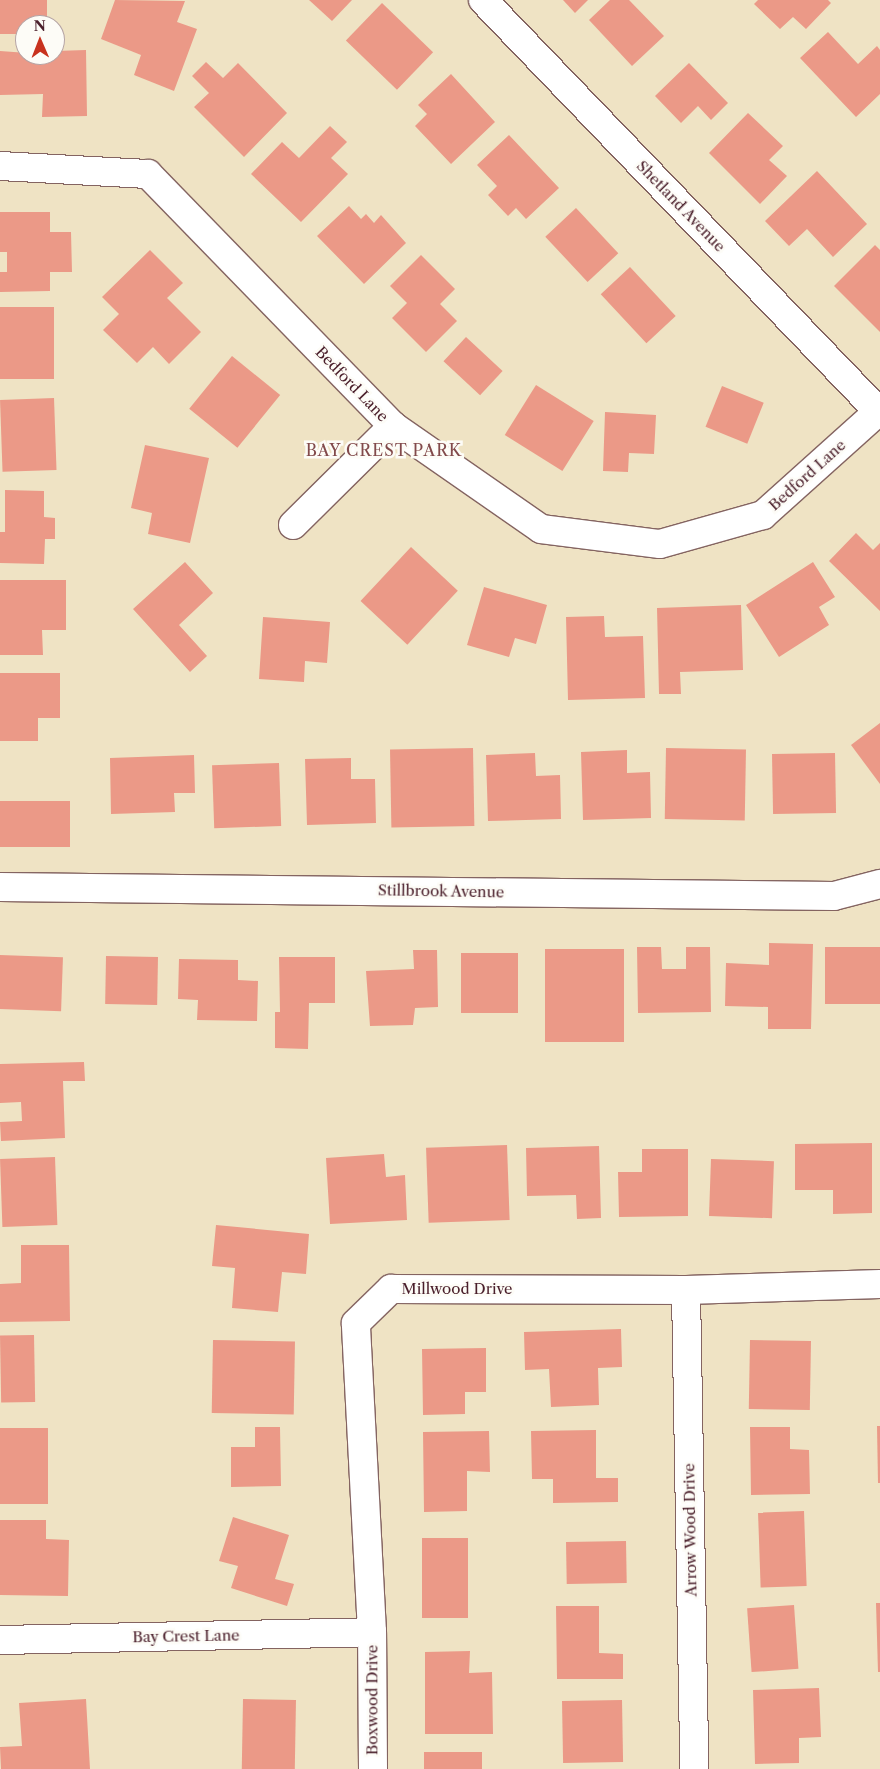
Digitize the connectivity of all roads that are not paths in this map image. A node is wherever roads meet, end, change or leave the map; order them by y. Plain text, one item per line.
1 (483, 0) edge
2 (0, 166) edge
3 (879, 412) edge
4 (393, 426) junction
5 (293, 525) dead end
6 (880, 884) edge
7 (0, 887) edge
8 (880, 1284) edge
9 (686, 1290) junction
10 (372, 1632) junction
11 (0, 1640) edge
12 (373, 1769) edge
13 (694, 1769) edge

1 - 3 street, Shetland Avenue
2 - 4 street, Bedford Lane
3 - 4 street, Bedford Lane
4 - 5 street
6 - 7 street, Stillbrook Avenue
8 - 9 street, Millwood Drive
9 - 10 street, Millwood Drive
9 - 13 street, Arrow Wood Drive
10 - 11 street, Bay Crest Lane
10 - 12 street, Boxwood Drive

